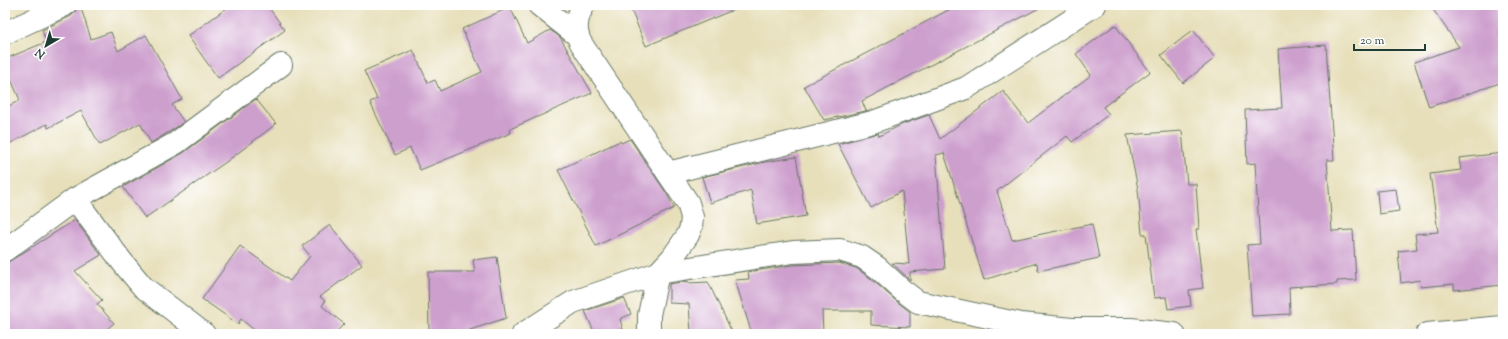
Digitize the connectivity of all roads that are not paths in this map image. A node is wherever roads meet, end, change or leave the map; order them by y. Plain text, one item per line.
1 (64, 5) edge
2 (539, 5) edge
3 (584, 5) edge
4 (1096, 5) edge
5 (5, 33) edge
6 (578, 36) junction
7 (281, 65) dead end
8 (668, 173) junction
9 (75, 199) junction
10 (5, 250) edge
11 (658, 273) junction
12 (1503, 327) edge
13 (204, 334) edge
14 (523, 334) edge
15 (649, 334) edge
16 (1174, 334) edge
17 (1427, 334) edge

1 - 5 street
2 - 6 street
3 - 6 street
4 - 8 street
6 - 8 street
7 - 9 street
8 - 11 street
9 - 10 street
9 - 13 street
11 - 14 street
11 - 15 street
11 - 16 street
12 - 17 street

